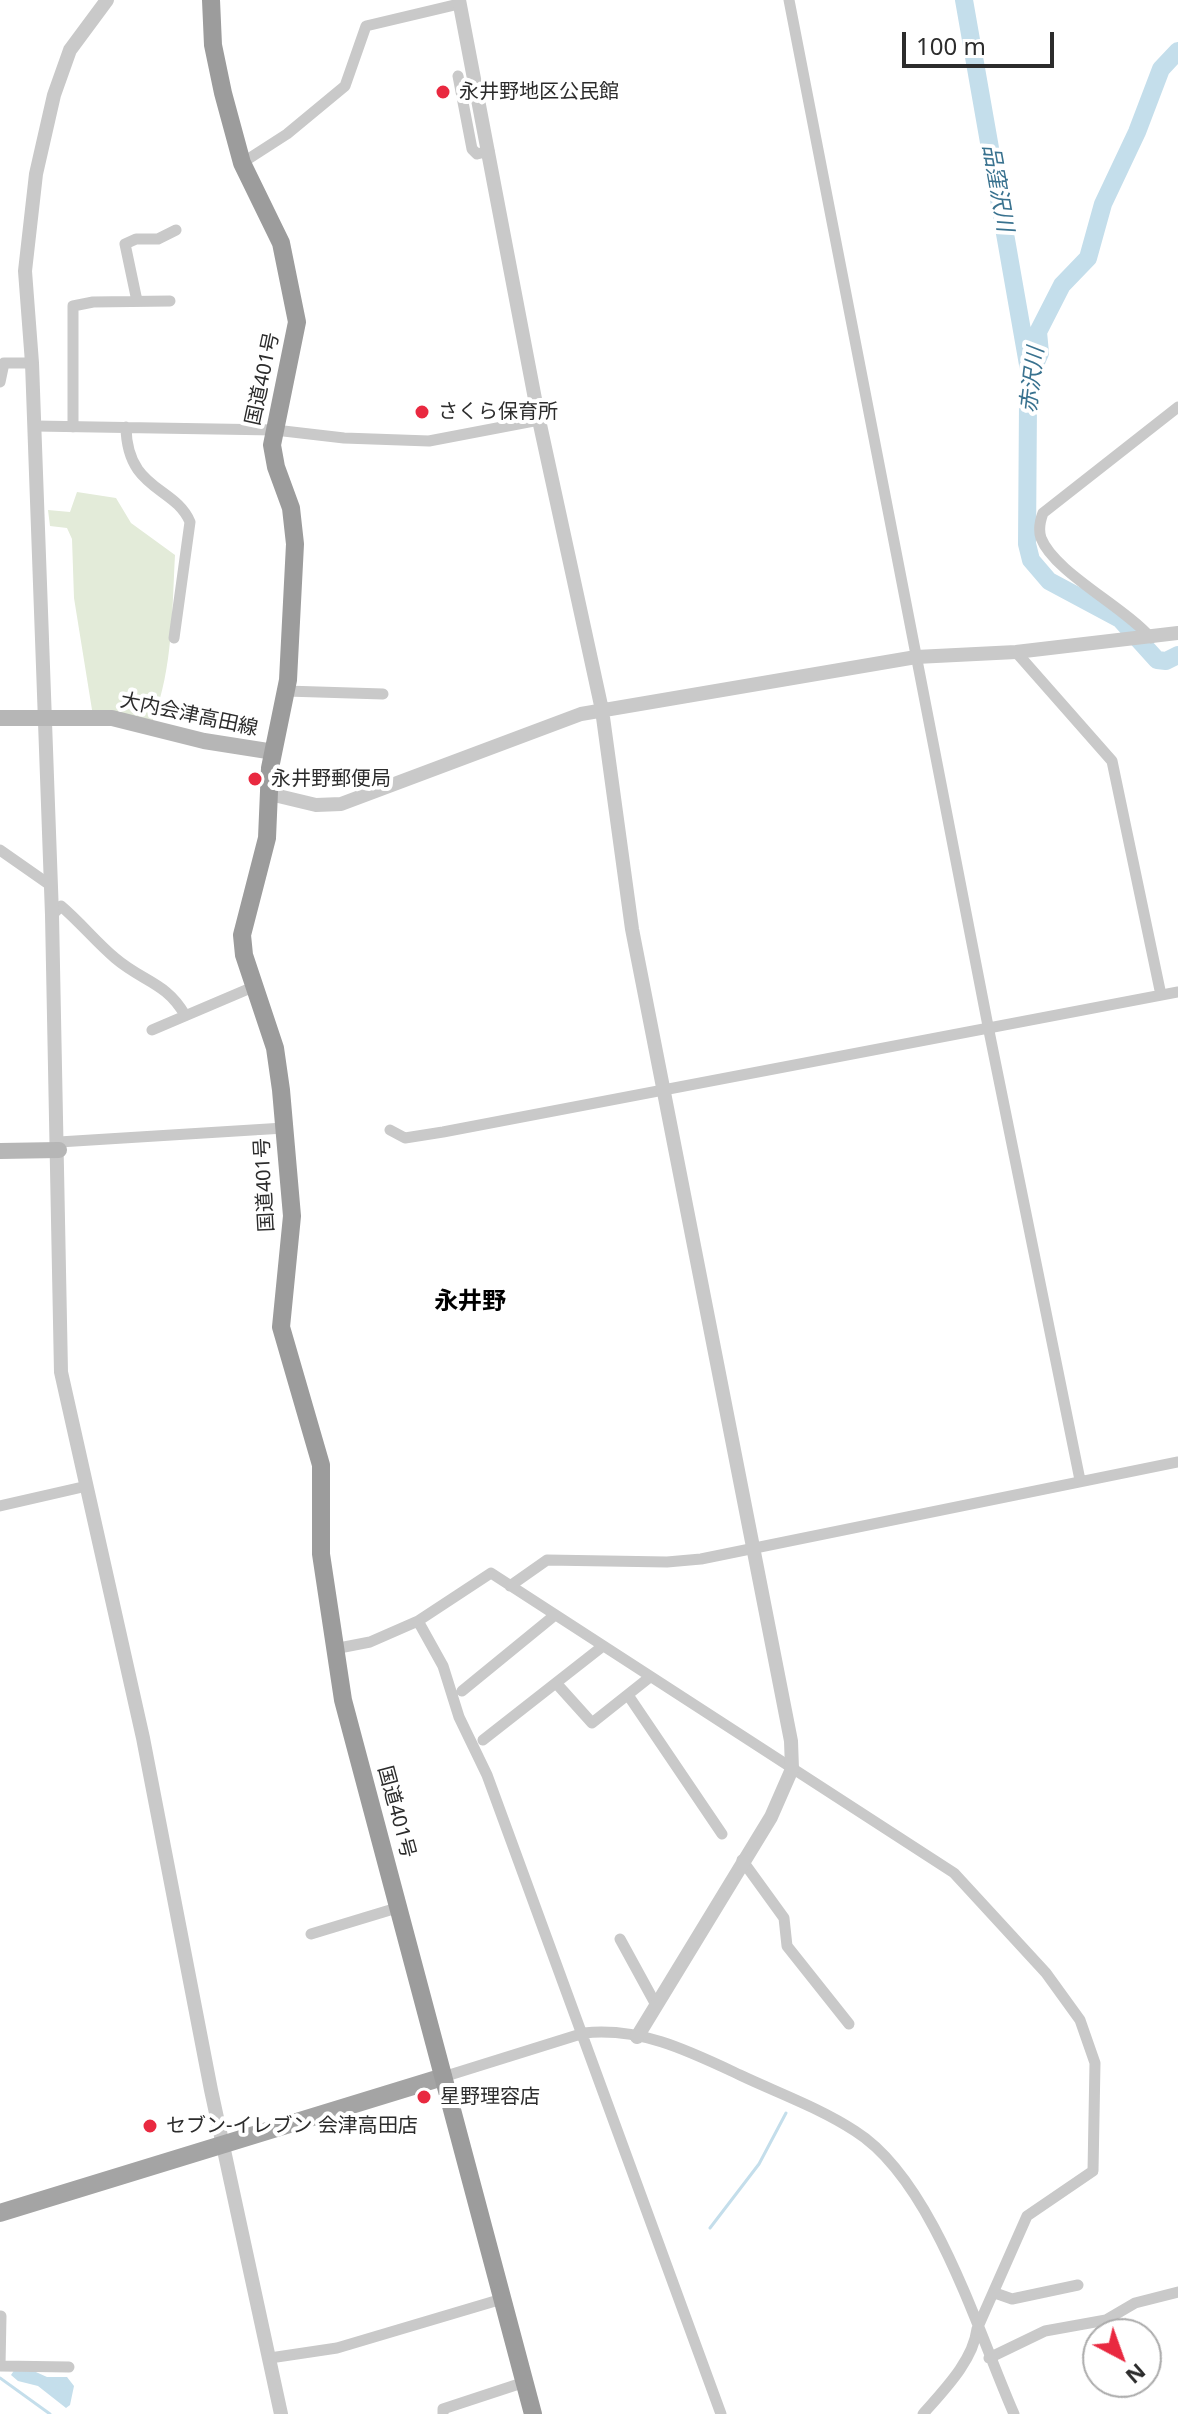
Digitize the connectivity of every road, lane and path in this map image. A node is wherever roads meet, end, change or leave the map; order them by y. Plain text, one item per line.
1 (107, 0) edge
2 (211, 0) edge
3 (789, 0) edge
4 (459, 2) edge
5 (458, 76) dead end
6 (489, 151) junction
7 (242, 163) junction
8 (176, 230) dead end
9 (137, 301) junction
10 (170, 301) dead end
11 (32, 363) junction
12 (0, 382) edge
13 (1178, 407) edge
14 (539, 420) junction
15 (35, 426) junction
16 (73, 427) junction
17 (126, 427) junction
18 (275, 430) junction
19 (1178, 633) edge
20 (174, 638) dead end
21 (1151, 638) junction
22 (1016, 652) junction
23 (916, 657) junction
24 (286, 691) junction
25 (383, 694) dead end
26 (602, 710) junction
27 (0, 718) edge
28 (45, 719) junction
29 (274, 752) junction
30 (270, 794) junction
31 (0, 850) edge
32 (50, 885) junction
33 (52, 915) junction
34 (253, 987) junction
35 (1178, 992) edge
36 (1161, 995) junction
37 (185, 1015) junction
38 (988, 1026) junction
39 (152, 1030) dead end
40 (665, 1089) junction
41 (284, 1128) junction
42 (390, 1130) dead end
43 (59, 1146) junction
44 (0, 1151) edge
45 (1178, 1462) edge
46 (1080, 1480) junction
47 (87, 1486) junction
48 (0, 1506) edge
49 (755, 1546) junction
50 (510, 1586) junction
51 (555, 1615) junction
52 (418, 1621) junction
53 (603, 1646) junction
54 (334, 1649) junction
55 (650, 1677) junction
56 (556, 1683) junction
57 (462, 1691) dead end
58 (628, 1695) junction
59 (483, 1740) dead end
60 (792, 1769) junction
61 (722, 1834) dead end
62 (742, 1860) junction
63 (400, 1907) junction
64 (311, 1934) dead end
65 (620, 1939) dead end
66 (655, 2003) junction
67 (849, 2024) dead end
68 (584, 2033) junction
69 (637, 2037) junction
70 (443, 2077) junction
71 (225, 2145) junction
72 (0, 2213) edge
73 (1078, 2285) dead end
74 (1178, 2292) edge
75 (995, 2293) junction
76 (502, 2299) junction
77 (1, 2316) edge
78 (977, 2329) junction
79 (270, 2358) junction
80 (989, 2358) junction
81 (0, 2366) edge
82 (69, 2367) dead end
83 (525, 2382) junction
84 (281, 2414) edge
85 (443, 2414) edge
86 (533, 2414) edge
87 (721, 2414) edge
88 (923, 2414) edge
89 (1014, 2414) edge

1 - 11 street
2 - 7 highway, 国道401号
3 - 23 street
4 - 6 street
4 - 7 street
5 - 6 street
6 - 14 street
7 - 18 highway, 国道401号
8 - 9 street
9 - 10 street
9 - 16 street
11 - 12 street
11 - 15 street
13 - 21 street
14 - 18 street
14 - 26 street
15 - 16 street
15 - 28 street
16 - 17 street
17 - 18 street
17 - 20 street
18 - 24 highway, 国道401号
19 - 21 street
21 - 22 street
22 - 23 street
22 - 36 street
23 - 26 street
23 - 38 street
24 - 25 street
24 - 29 highway, 国道401号
26 - 30 street
26 - 40 street
27 - 28 main road, 大内会津高田線
28 - 29 main road, 大内会津高田線
28 - 32 street
29 - 30 highway, 国道401号
30 - 34 highway, 国道401号
31 - 32 street
32 - 33 street
33 - 37 street
33 - 43 street
34 - 37 street
34 - 41 highway, 国道401号
35 - 36 street
36 - 38 street
37 - 39 street
38 - 40 street
38 - 46 street
40 - 42 street
40 - 49 street
41 - 43 street
41 - 54 highway, 国道401号
43 - 44 main road
43 - 47 street
45 - 46 street
46 - 49 street
47 - 48 street
47 - 71 street
49 - 50 street
49 - 60 street
50 - 51 street
50 - 52 street
51 - 53 street
51 - 57 street
52 - 54 street
52 - 68 street
53 - 55 street
53 - 56 street
54 - 63 highway, 国道401号
55 - 58 street
55 - 60 street
56 - 58 street
56 - 59 street
58 - 61 street
60 - 62 street
60 - 75 street
62 - 66 street
62 - 67 street
63 - 64 street
63 - 70 highway, 国道401号
65 - 66 street
66 - 69 street
68 - 69 street
68 - 70 street
68 - 87 street
69 - 78 street
70 - 71 main road
70 - 76 highway, 国道401号
71 - 72 main road
71 - 79 street
73 - 75 street
74 - 80 street
75 - 78 street
76 - 79 street
76 - 83 highway, 国道401号
77 - 81 street
78 - 80 street
78 - 88 street
79 - 84 street
80 - 89 street
81 - 82 street
83 - 85 street
83 - 86 highway, 国道401号

